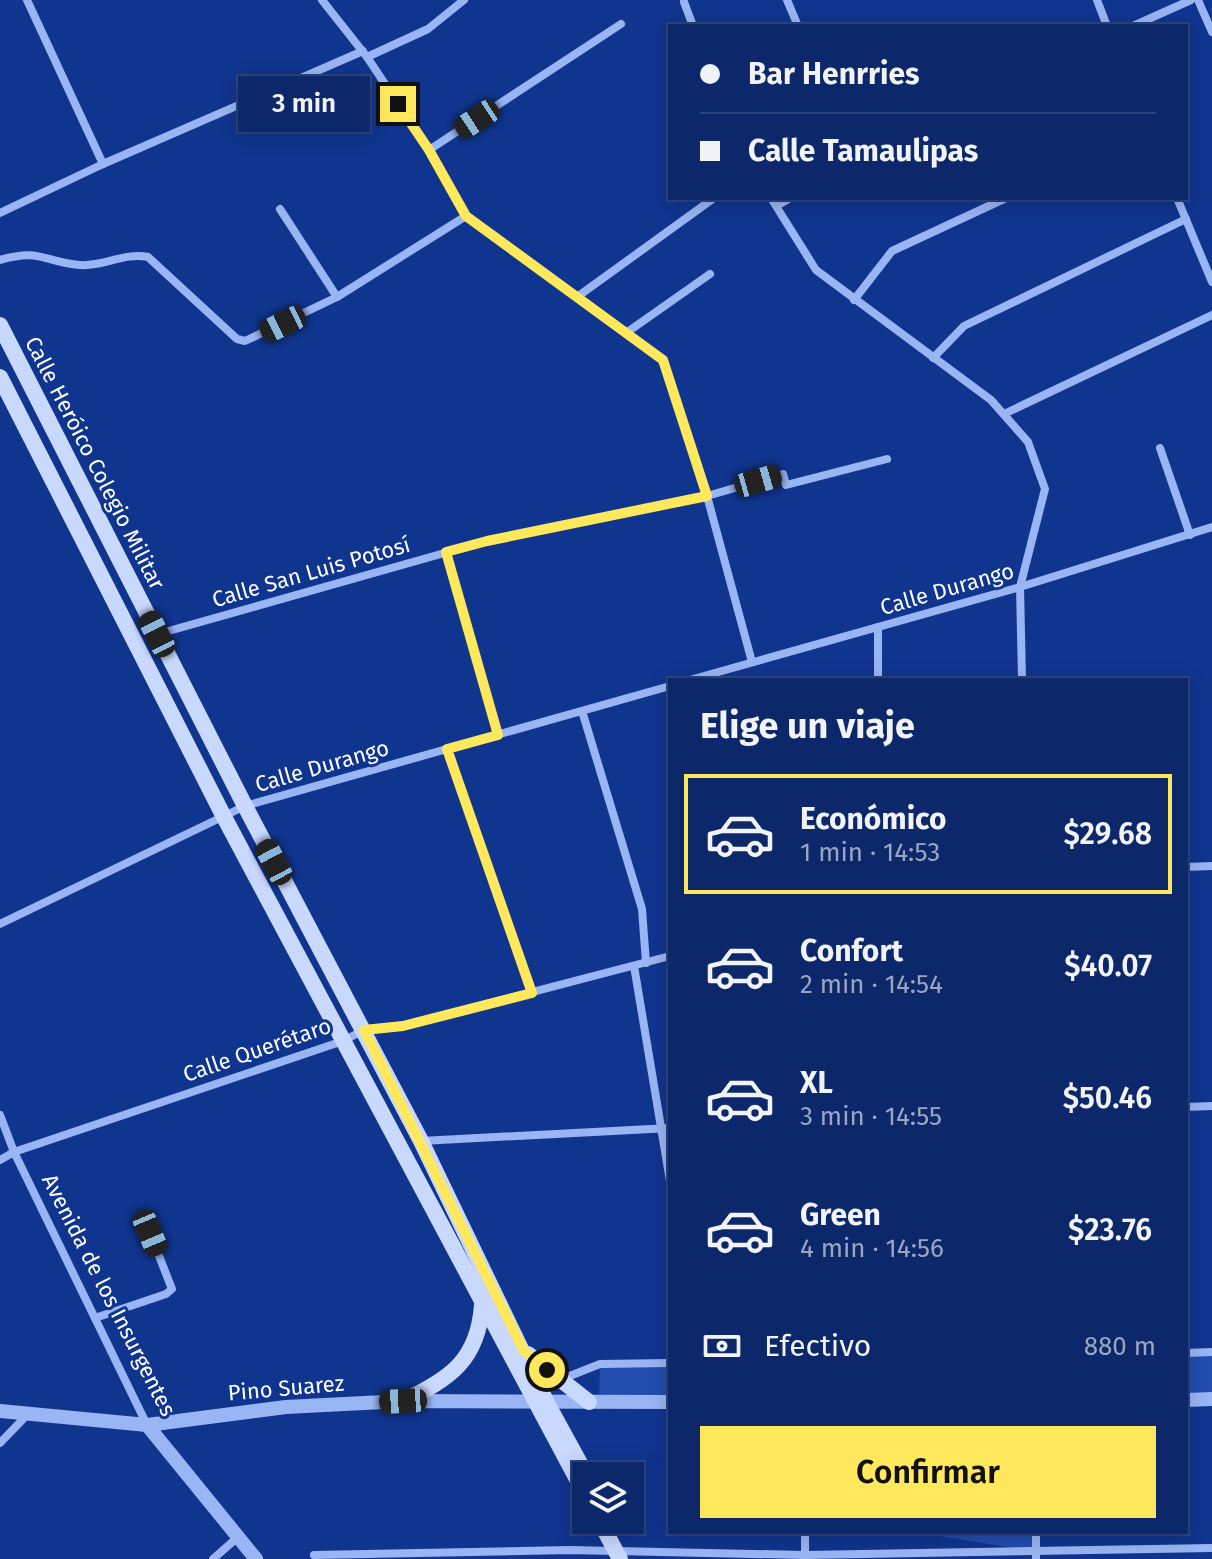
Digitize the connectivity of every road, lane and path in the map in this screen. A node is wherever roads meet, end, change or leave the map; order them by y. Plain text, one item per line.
1 (38, 0) edge
2 (322, 0) edge
3 (464, 0) edge
4 (787, 0) edge
5 (1097, 0) edge
6 (1191, 0) edge
7 (1198, 0) edge
8 (27, 2) edge
9 (684, 2) dead end
10 (621, 24) dead end
11 (692, 24) edge
12 (797, 24) edge
13 (1106, 24) edge
14 (1137, 24) edge
15 (1212, 32) edge
16 (365, 54) junction
17 (429, 150) junction
18 (103, 164) junction
19 (711, 200) edge
20 (1002, 200) edge
21 (1178, 200) edge
22 (774, 202) edge
23 (280, 209) dead end
24 (0, 213) edge
25 (466, 216) junction
26 (1186, 219) junction
27 (0, 260) edge
28 (710, 274) dead end
29 (1212, 282) edge
30 (337, 297) junction
31 (577, 297) junction
32 (854, 300) junction
33 (1212, 315) edge
34 (0, 325) edge
35 (626, 333) junction
36 (933, 358) junction
37 (0, 377) edge
38 (1004, 414) junction
39 (61, 446) junction
40 (1160, 448) dead end
41 (40, 456) junction
42 (887, 459) dead end
43 (707, 496) junction
44 (1212, 527) edge
45 (1190, 535) junction
46 (446, 552) junction
47 (1020, 587) junction
48 (143, 606) junction
49 (121, 615) junction
50 (878, 627) junction
51 (157, 634) junction
52 (752, 662) junction
53 (698, 678) edge
54 (878, 678) edge
55 (1022, 678) edge
56 (668, 687) edge
57 (582, 711) junction
58 (498, 735) junction
59 (447, 749) junction
60 (245, 806) junction
61 (223, 815) junction
62 (1212, 866) edge
63 (1188, 867) edge
64 (0, 924) edge
65 (668, 957) edge
66 (646, 963) junction
67 (634, 966) junction
68 (532, 993) junction
69 (364, 1030) junction
70 (343, 1041) junction
71 (1212, 1106) edge
72 (1188, 1107) edge
73 (0, 1115) edge
74 (665, 1128) edge
75 (421, 1141) junction
76 (14, 1152) junction
77 (0, 1160) edge
78 (668, 1160) edge
79 (150, 1233) dead end
80 (479, 1280) junction
81 (483, 1303) junction
82 (95, 1318) junction
83 (524, 1351) junction
84 (1212, 1352) edge
85 (1188, 1353) edge
86 (668, 1363) edge
87 (560, 1380) junction
88 (1212, 1399) edge
89 (1188, 1400) edge
90 (403, 1401) junction
91 (589, 1402) junction
92 (668, 1402) edge
93 (541, 1403) junction
94 (0, 1411) edge
95 (29, 1414) junction
96 (147, 1425) junction
97 (0, 1443) edge
98 (578, 1462) edge
99 (572, 1467) edge
100 (608, 1534) edge
101 (614, 1534) edge
102 (805, 1534) edge
103 (1036, 1534) edge
104 (238, 1537) junction
105 (1212, 1548) edge
106 (570, 1554) edge
107 (314, 1555) dead end
108 (1036, 1555) edge
109 (622, 1556) edge
110 (805, 1557) edge
111 (213, 1559) edge
112 (256, 1559) edge

1 - 8 street
2 - 16 street
3 - 16 street
4 - 12 street
5 - 13 street
6 - 14 street
7 - 15 street
8 - 18 street
9 - 11 street
10 - 17 street
16 - 17 street
16 - 18 street
17 - 25 street
18 - 24 street
19 - 31 street
20 - 32 street
21 - 26 street
22 - 32 street
23 - 30 street
25 - 30 street
25 - 31 street
26 - 29 street
26 - 36 street
27 - 30 street
28 - 35 street
31 - 35 street
32 - 36 street
33 - 38 street
34 - 39 main road, Calle Heróico Colegio Militar
35 - 43 street
36 - 38 street
37 - 41 main road, Calle Heróico Colegio Militar
38 - 47 street
39 - 41 main road
39 - 48 main road, Calle Heróico Colegio Militar
40 - 45 street
41 - 49 main road, Calle Heróico Colegio Militar
42 - 43 street, Calle San Luis Potosí
43 - 46 street, Calle San Luis Potosí
43 - 52 street
44 - 45 street, Calle Durango
45 - 47 street, Calle Durango
46 - 51 street, Calle San Luis Potosí
46 - 58 street
47 - 50 street, Calle Durango
47 - 55 street
48 - 49 main road
48 - 51 main road, Calle Heróico Colegio Militar
49 - 61 main road, Calle Heróico Colegio Militar
50 - 52 street, Calle Durango
50 - 54 street
51 - 60 main road, Calle Heróico Colegio Militar
52 - 53 street, Calle Durango
56 - 57 street, Calle Durango
57 - 58 street, Calle Durango
57 - 66 street
58 - 59 street, Calle Durango
59 - 60 street, Calle Durango
59 - 68 street
60 - 61 street, Calle Durango
60 - 69 main road, Calle Heróico Colegio Militar
61 - 64 street, Calle Durango
61 - 70 main road, Calle Heróico Colegio Militar
62 - 63 street
65 - 66 street, Calle Querétaro
66 - 67 street, Calle Querétaro
67 - 68 street, Calle Querétaro
67 - 74 street
68 - 69 street, Calle Querétaro
69 - 70 street, Calle Querétaro
69 - 75 main road, Calle Heróico Colegio Militar
70 - 76 street, Calle Querétaro
70 - 80 main road, Calle Heróico Colegio Militar
71 - 72 street
73 - 76 street, Avenida de los Insurgentes
74 - 75 street
74 - 78 street
75 - 80 main road, Calle Heróico Colegio Militar
76 - 77 street, Calle Querétaro
76 - 82 street, Avenida de los Insurgentes
79 - 82 street
80 - 81 main road, Calle Heróico Colegio Militar
80 - 83 main road, Calle Heróico Colegio Militar
81 - 90 main road
81 - 93 main road, Calle Heróico Colegio Militar
82 - 96 street, Avenida de los Insurgentes
83 - 87 main road
83 - 93 main road, Calle Heróico Colegio Militar
84 - 85 street
86 - 87 street
87 - 91 main road
88 - 89 street
90 - 93 street, Pino Suarez
90 - 96 street, Pino Suarez
91 - 92 street, Pino Suarez
91 - 93 street, Pino Suarez
93 - 98 main road, Calle Heróico Colegio Militar
93 - 99 main road, Calle Heróico Colegio Militar
94 - 95 street, Pino Suarez
95 - 96 street, Pino Suarez
95 - 97 street
96 - 104 street, Avenida de los Insurgentes
100 - 109 main road
101 - 109 main road
102 - 110 street
103 - 108 street
104 - 111 street
104 - 112 street, Avenida de los Insurgentes
105 - 108 street
106 - 107 street
106 - 109 street
108 - 110 street
109 - 110 street

